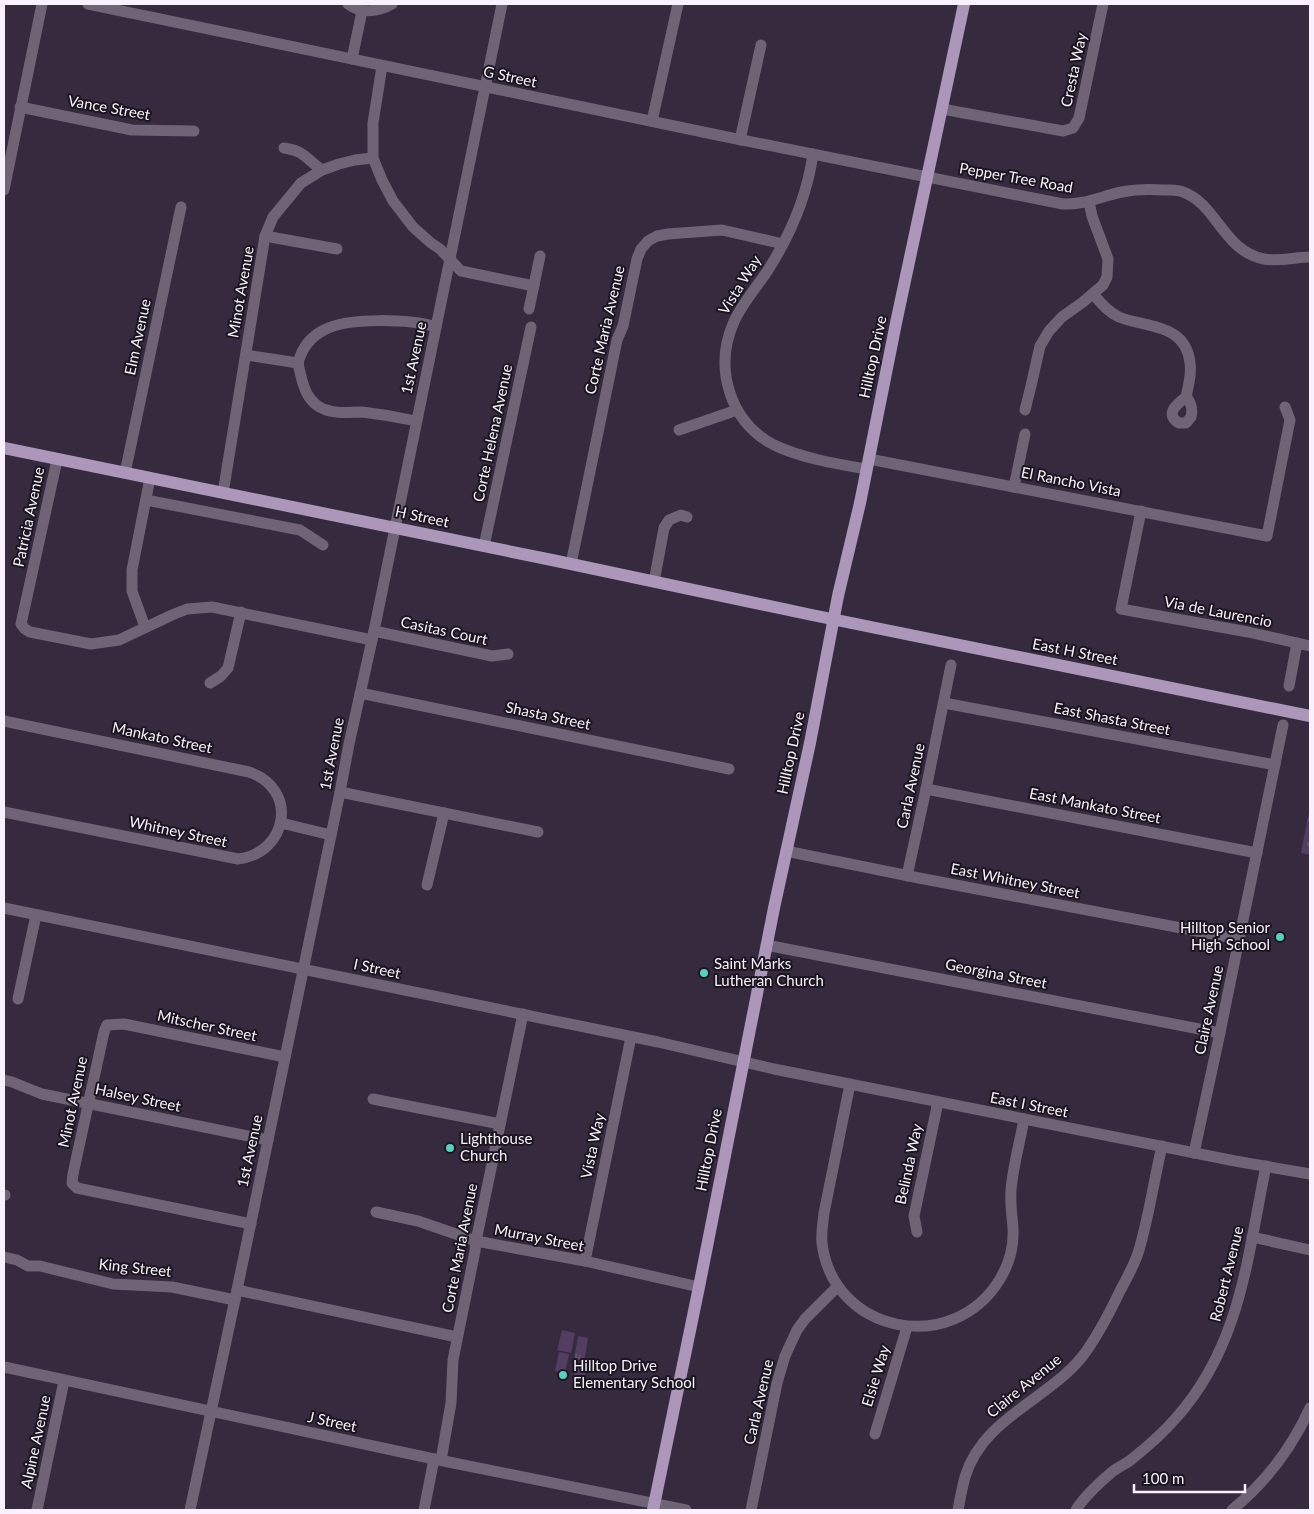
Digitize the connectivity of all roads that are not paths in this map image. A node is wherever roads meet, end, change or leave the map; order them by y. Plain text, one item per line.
1 (42, 4) edge
2 (88, 4) edge
3 (348, 4) edge
4 (392, 4) edge
5 (502, 4) edge
6 (678, 4) edge
7 (964, 4) edge
8 (1103, 4) edge
9 (362, 10) junction
10 (761, 46) dead end
11 (352, 59) junction
12 (382, 66) junction
13 (485, 87) junction
14 (20, 106) junction
15 (942, 109) junction
16 (652, 121) junction
17 (194, 131) dead end
18 (740, 140) junction
19 (284, 148) dead end
20 (813, 154) junction
21 (374, 158) junction
22 (322, 170) junction
23 (927, 178) junction
24 (4, 190) edge
25 (1089, 202) junction
26 (181, 207) dead end
27 (266, 236) junction
28 (783, 244) junction
29 (338, 249) dead end
30 (540, 256) dead end
31 (1310, 257) edge
32 (450, 260) junction
33 (534, 286) junction
34 (1093, 294) junction
35 (528, 309) dead end
36 (436, 327) junction
37 (530, 327) dead end
38 (246, 355) junction
39 (298, 363) junction
40 (1186, 397) dead end
41 (1285, 407) dead end
42 (737, 410) junction
43 (1024, 410) dead end
44 (416, 421) junction
45 (679, 430) dead end
46 (1025, 434) dead end
47 (4, 448) edge
48 (57, 460) junction
49 (868, 464) junction
50 (125, 473) junction
51 (150, 478) junction
52 (1014, 487) junction
53 (223, 493) junction
54 (146, 500) junction
55 (1141, 512) junction
56 (687, 517) dead end
57 (395, 528) junction
58 (323, 545) dead end
59 (484, 546) junction
60 (571, 564) junction
61 (654, 582) junction
62 (242, 612) junction
63 (834, 620) junction
64 (145, 627) junction
65 (373, 636) junction
66 (1297, 643) junction
67 (1310, 646) edge
68 (508, 654) dead end
69 (951, 665) dead end
70 (210, 683) dead end
71 (1289, 686) dead end
72 (360, 694) junction
73 (944, 703) junction
74 (1310, 716) edge
75 (4, 721) edge
76 (1283, 725) dead end
77 (1275, 766) junction
78 (729, 769) dead end
79 (926, 789) junction
80 (340, 792) junction
81 (4, 812) edge
82 (444, 813) junction
83 (281, 823) junction
84 (538, 832) dead end
85 (330, 835) junction
86 (786, 851) junction
87 (1257, 853) junction
88 (907, 876) junction
89 (427, 885) dead end
90 (4, 908) edge
91 (36, 915) junction
92 (1240, 939) junction
93 (766, 946) junction
94 (304, 969) junction
95 (18, 999) dead end
96 (523, 1014) junction
97 (124, 1024) joint
98 (1220, 1033) junction
99 (631, 1037) junction
100 (285, 1057) junction
101 (743, 1062) junction
102 (4, 1080) edge
103 (850, 1084) junction
104 (373, 1099) dead end
105 (938, 1102) junction
106 (88, 1103) junction
107 (1024, 1119) junction
108 (500, 1124) junction
109 (268, 1140) junction
110 (1162, 1146) junction
111 (1194, 1153) junction
112 (1266, 1166) junction
113 (1310, 1174) edge
114 (376, 1212) dead end
115 (251, 1224) junction
116 (917, 1232) dead end
117 (1252, 1237) junction
118 (476, 1241) junction
119 (1310, 1250) edge
120 (4, 1258) edge
121 (585, 1261) junction
122 (838, 1286) junction
123 (699, 1287) junction
124 (236, 1295) junction
125 (907, 1327) junction
126 (457, 1337) junction
127 (4, 1367) edge
128 (64, 1381) junction
129 (1310, 1408) edge
130 (211, 1411) junction
131 (875, 1434) dead end
132 (437, 1459) junction
133 (653, 1507) edge
134 (37, 1510) edge
135 (190, 1510) edge
136 (424, 1510) edge
137 (686, 1510) edge
138 (751, 1510) edge
139 (958, 1510) edge
140 (1076, 1510) edge
141 (1232, 1510) edge

1 - 14 street
2 - 11 street, G Street
3 - 9 street
4 - 9 street
5 - 13 street, 1st Avenue
6 - 16 street
7 - 15 main road, Hilltop Drive
8 - 15 street, Cresta Way
9 - 11 street
10 - 18 street
11 - 12 street, G Street
12 - 13 street, G Street
12 - 21 street
13 - 16 street, G Street
13 - 32 street, 1st Avenue
14 - 17 street, Vance Street
14 - 24 street
15 - 23 main road, Hilltop Drive
16 - 18 street, G Street
18 - 20 street, G Street
19 - 22 street
20 - 23 street, G Street
20 - 28 street, Vista Way
21 - 22 street, Minot Avenue
21 - 32 street
22 - 27 street, Minot Avenue
23 - 25 street, Pepper Tree Road
23 - 49 main road, Hilltop Drive
25 - 31 street, Pepper Tree Road
25 - 34 street
26 - 50 street, Elm Avenue
27 - 29 street
27 - 38 street, Minot Avenue
28 - 42 street, Vista Way
28 - 60 street, Corte Maria Avenue
30 - 33 street
32 - 33 street
32 - 36 street, 1st Avenue
33 - 35 street
34 - 40 street
34 - 43 street
36 - 39 street
36 - 44 street, 1st Avenue
37 - 59 street, Corte Helena Avenue
38 - 39 street
38 - 53 street, Minot Avenue
39 - 44 street
41 - 55 street, El Rancho Vista
42 - 45 street
42 - 49 street, Vista Way
44 - 57 street, 1st Avenue
46 - 52 street
47 - 48 main road, H Street
48 - 50 main road, H Street
48 - 64 street, Patricia Avenue
49 - 52 street, El Rancho Vista
49 - 63 main road, Hilltop Drive
50 - 51 main road, H Street
51 - 53 main road, H Street
51 - 54 street
52 - 55 street, El Rancho Vista
53 - 57 main road, H Street
54 - 58 street
54 - 64 street
55 - 66 street, Via de Laurencio
56 - 61 street
57 - 59 main road, H Street
57 - 65 street, 1st Avenue
59 - 60 main road, H Street
60 - 61 main road, H Street
61 - 63 main road, H Street
62 - 64 street
62 - 65 street
62 - 70 street
63 - 74 main road, East H Street
63 - 86 main road, Hilltop Drive
65 - 68 street, Casitas Court
65 - 72 street, 1st Avenue
66 - 67 street, Via de Laurencio
66 - 71 street
69 - 73 street, Carla Avenue
72 - 78 street, Shasta Street
72 - 80 street, 1st Avenue
73 - 77 street, East Shasta Street
73 - 79 street, Carla Avenue
75 - 83 street, Mankato Street
76 - 77 street, Claire Avenue
77 - 87 street, Claire Avenue
79 - 87 street, East Mankato Street
79 - 88 street, Carla Avenue
80 - 82 street
80 - 85 street, 1st Avenue
81 - 83 street, Whitney Street
82 - 84 street
82 - 89 street
83 - 85 street
85 - 94 street, 1st Avenue
86 - 88 street, East Whitney Street
86 - 93 main road, Hilltop Drive
87 - 92 street, Claire Avenue
88 - 92 street, East Whitney Street
90 - 91 street, I Street
91 - 94 street, I Street
91 - 95 street
92 - 98 street, Claire Avenue
93 - 98 street, Georgina Street
93 - 101 main road, Hilltop Drive
94 - 96 street, I Street
94 - 100 street, 1st Avenue
96 - 99 street, I Street
96 - 108 street, Corte Maria Avenue
97 - 100 street, Mitscher Street
97 - 106 street, Minot Avenue
98 - 111 street, Claire Avenue
99 - 101 street, I Street
99 - 121 street, Vista Way
100 - 109 street, 1st Avenue
101 - 103 street, East I Street
101 - 123 main road, Hilltop Drive
102 - 106 street, Halsey Street
103 - 105 street, East I Street
103 - 122 street
104 - 108 street
105 - 107 street, East I Street
105 - 116 street, Belinda Way
106 - 109 street, Halsey Street
106 - 115 street, Minot Avenue
107 - 110 street, East I Street
107 - 125 street
108 - 118 street, Corte Maria Avenue
109 - 115 street, 1st Avenue
110 - 111 street, East I Street
110 - 139 street, Claire Avenue
111 - 112 street, East I Street
112 - 113 street, East I Street
112 - 117 street, Robert Avenue
114 - 118 street, Murray Street
115 - 124 street, 1st Avenue
117 - 119 street
117 - 140 street, Robert Avenue
118 - 121 street, Murray Street
118 - 126 street, Corte Maria Avenue
120 - 124 street, King Street
121 - 123 street, Murray Street
122 - 125 street
122 - 138 street, Carla Avenue
123 - 133 main road, Hilltop Drive
124 - 126 street, King Street
124 - 130 street, 1st Avenue
125 - 131 street, Elsie Way
126 - 132 street, Corte Maria Avenue
127 - 128 street, J Street
128 - 130 street, J Street
128 - 134 street, Alpine Avenue
129 - 141 street
130 - 132 street, J Street
130 - 135 street, 1st Avenue
132 - 133 street, J Street
132 - 136 street, Corte Maria Avenue
133 - 137 street, J Street

